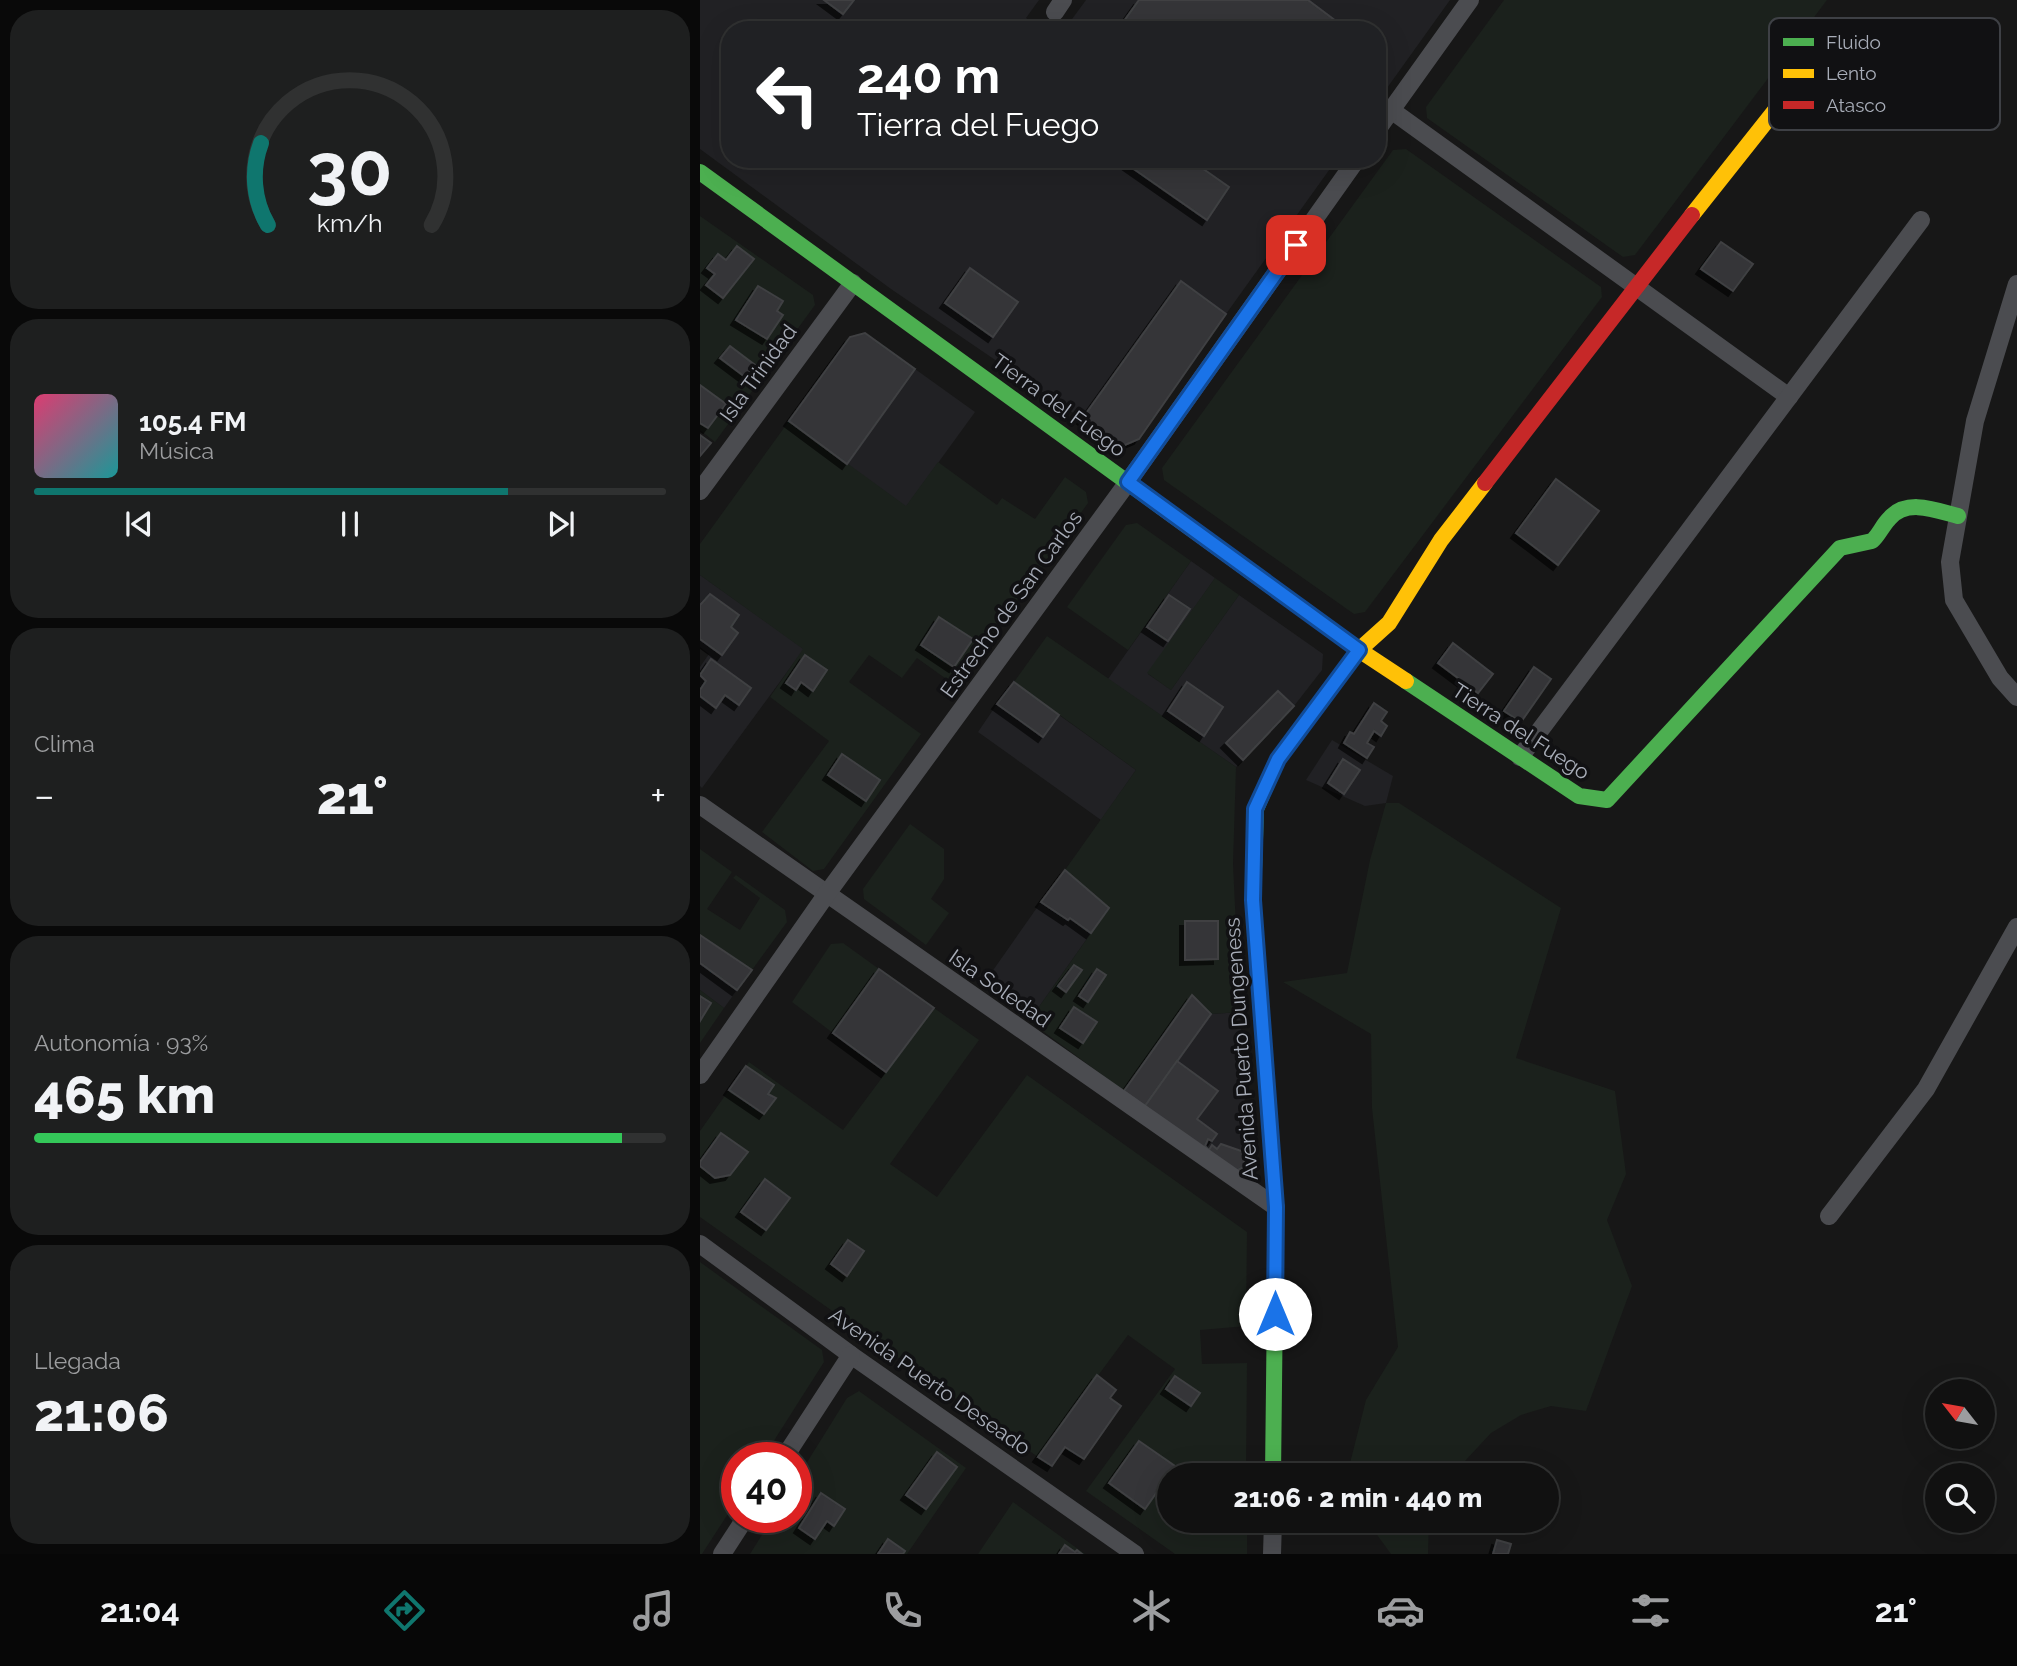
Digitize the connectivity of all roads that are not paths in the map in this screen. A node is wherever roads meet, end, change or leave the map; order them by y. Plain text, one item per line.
1 (1470, 0) edge
2 (1391, 110) junction
3 (1386, 117) edge
4 (1769, 119) edge
5 (1351, 168) edge
6 (700, 172) edge
7 (1921, 220) dead end
8 (853, 283) junction
9 (2017, 284) edge
10 (1636, 288) junction
11 (1789, 397) junction
12 (1128, 482) junction
13 (700, 491) edge
14 (1958, 516) junction
15 (1359, 650) junction
16 (2017, 697) edge
17 (1520, 757) junction
18 (700, 805) edge
19 (826, 895) junction
20 (2017, 927) edge
21 (700, 1075) edge
22 (1276, 1207) junction
23 (1829, 1216) dead end
24 (700, 1244) edge
25 (851, 1355) junction
26 (794, 1442) edge
27 (1273, 1463) edge
28 (736, 1533) edge
29 (1272, 1533) edge
30 (722, 1554) edge
31 (1135, 1554) edge
32 (1272, 1554) edge

1 - 2 street
2 - 3 street
2 - 10 street
4 - 10 street, Avenida Puerto Dungeness
5 - 12 street, Estrecho de San Carlos
6 - 8 street, Tierra del Fuego
7 - 11 street
8 - 12 street, Tierra del Fuego
8 - 13 street, Isla Trinidad
9 - 14 street
10 - 11 street
10 - 15 street, Avenida Puerto Dungeness
11 - 17 street
12 - 15 street, Tierra del Fuego
12 - 19 street, Estrecho de San Carlos
14 - 16 street
14 - 17 street, Tierra del Fuego
15 - 17 street, Tierra del Fuego
15 - 22 street, Avenida Puerto Dungeness
18 - 19 street, Isla Soledad
19 - 21 street, Estrecho de San Carlos
19 - 22 street, Isla Soledad
20 - 23 street
22 - 27 street, Avenida Puerto Dungeness
24 - 25 street, Avenida Puerto Deseado
25 - 26 street
25 - 31 street, Avenida Puerto Deseado
28 - 30 street
29 - 32 street

